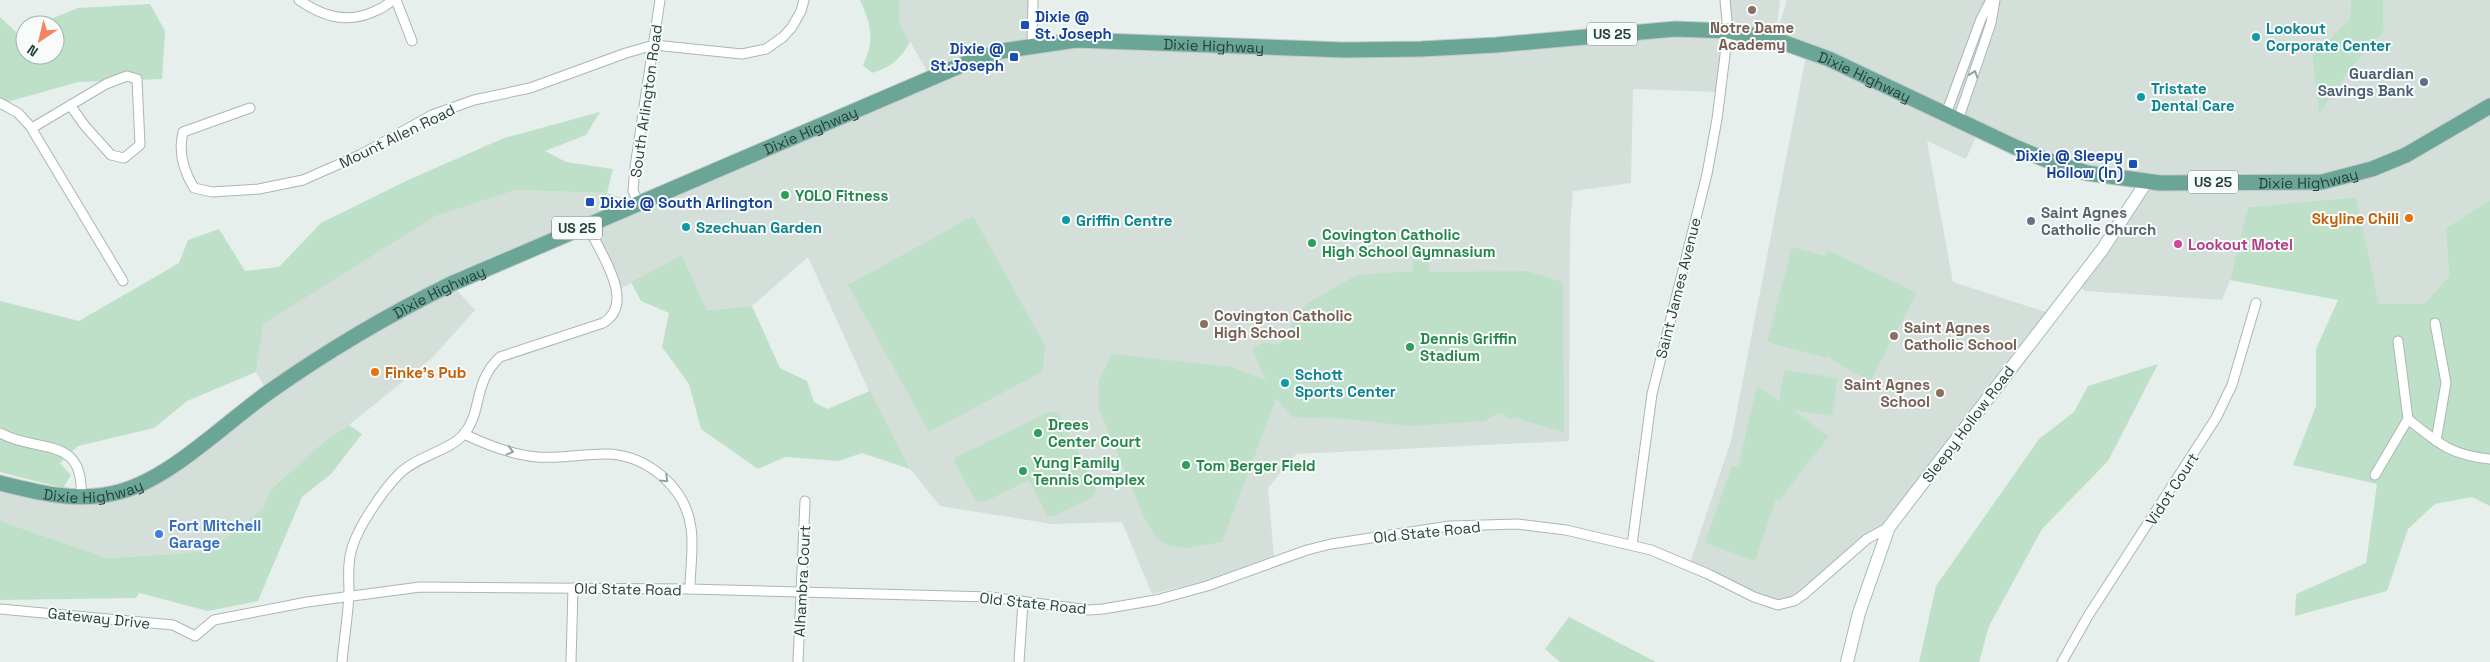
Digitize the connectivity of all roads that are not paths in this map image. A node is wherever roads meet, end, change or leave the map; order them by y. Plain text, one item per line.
1 (299, 0) edge
2 (394, 0) edge
3 (660, 0) edge
4 (804, 0) edge
5 (1033, 0) edge
6 (1725, 0) edge
7 (1993, 0) edge
8 (1728, 31) junction
9 (412, 41) dead end
10 (654, 45) junction
11 (1032, 45) junction
12 (0, 103) edge
13 (70, 105) junction
14 (2490, 106) edge
15 (250, 108) dead end
16 (1952, 117) junction
17 (32, 128) junction
18 (2147, 181) junction
19 (638, 202) junction
20 (587, 224) junction
21 (123, 281) dead end
22 (2256, 303) dead end
23 (2435, 323) dead end
24 (2398, 341) dead end
25 (2408, 419) junction
26 (0, 433) edge
27 (464, 434) junction
28 (2436, 442) junction
29 (2490, 459) edge
30 (2375, 475) dead end
31 (0, 483) edge
32 (81, 498) junction
33 (806, 501) dead end
34 (1889, 527) junction
35 (1632, 545) junction
36 (573, 588) junction
37 (690, 589) junction
38 (801, 592) junction
39 (349, 595) junction
40 (1023, 602) junction
41 (0, 608) edge
42 (195, 636) joint
43 (342, 662) edge
44 (571, 662) edge
45 (798, 662) edge
46 (1019, 662) edge
47 (1846, 662) edge
48 (2062, 662) edge

1 - 2 street
2 - 9 street
3 - 10 street, South Arlington Road
4 - 10 street
5 - 11 street
6 - 8 street, Saint James Avenue
7 - 16 street
16 -> 7 street
8 - 11 main road, Dixie Highway / US 25
8 - 16 main road, Dixie Highway / US 25
8 - 35 street, Saint James Avenue
10 - 15 street, Mount Allen Road
10 - 19 street, South Arlington Road
11 - 19 main road, Dixie Highway / US 25
12 - 17 street
13 - 13 street
13 - 17 street
14 - 18 main road, Dixie Highway / US 25
16 - 18 main road, Dixie Highway / US 25
17 - 21 street
18 - 34 main road, Sleepy Hollow Road
19 - 20 main road, Dixie Highway / US 25
20 - 27 street
20 - 32 main road, Dixie Highway / US 25
22 - 48 street, Vidot Court
23 - 28 street
24 - 25 street
25 - 28 street
25 - 30 street
26 - 32 street
27 -> 37 street
27 - 39 street
28 - 29 street
31 - 32 main road, Dixie Highway / US 25
33 - 38 street, Alhambra Court
34 - 35 street, Old State Road
34 - 47 main road, Sleepy Hollow Road
35 - 40 street, Old State Road
36 - 37 street, Old State Road
36 - 39 street, Old State Road
36 - 44 street
37 - 38 street, Old State Road
38 - 40 street, Old State Road
38 - 45 street, Alhambra Court
39 - 42 street, Old State Road
39 - 43 street
40 - 46 street
41 - 42 street, Gateway Drive

